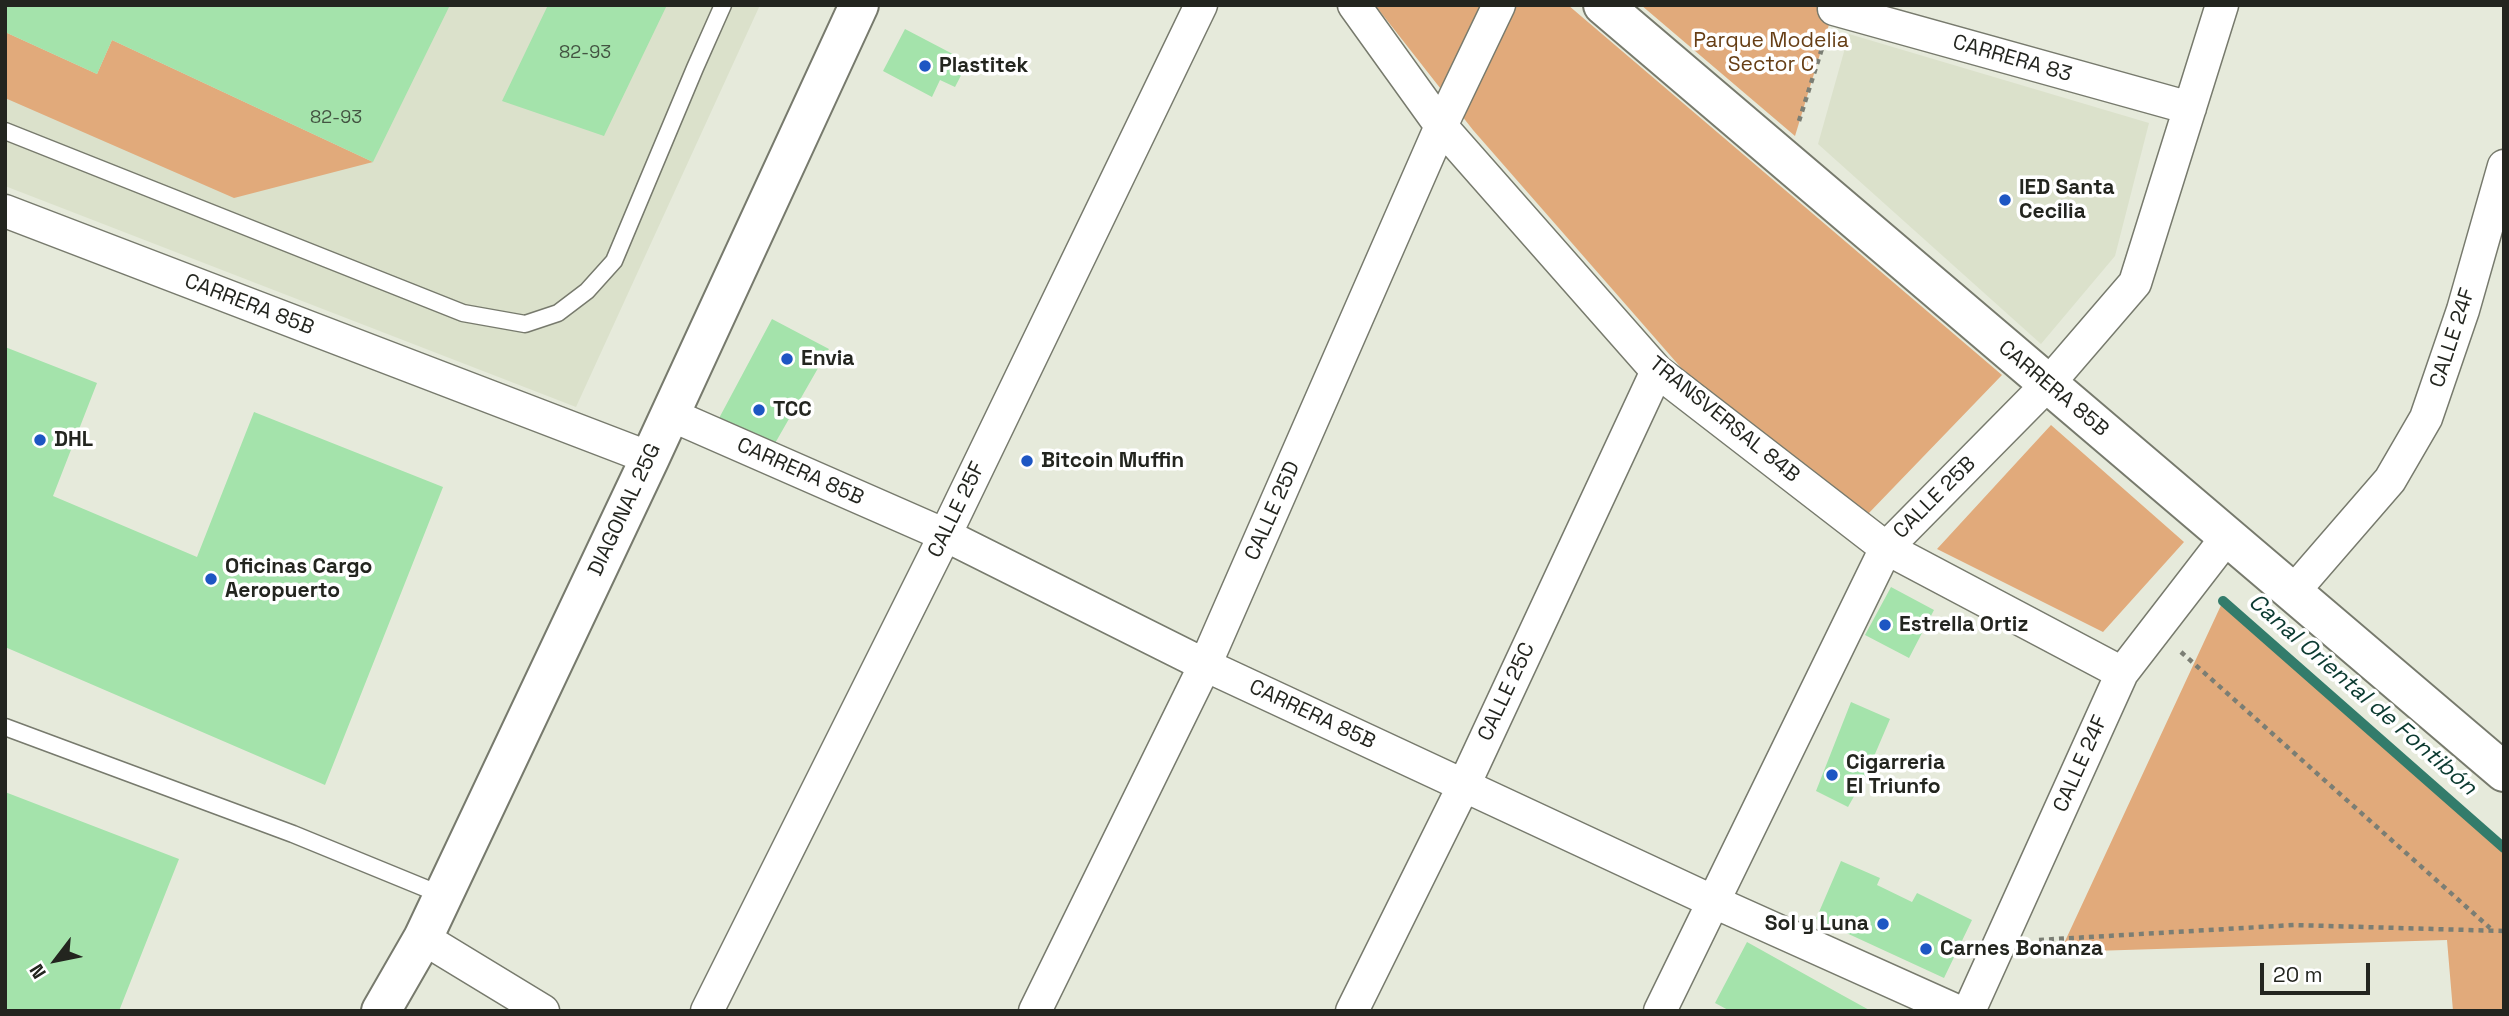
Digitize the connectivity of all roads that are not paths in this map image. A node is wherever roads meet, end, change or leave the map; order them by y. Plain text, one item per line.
1 (723, 5) edge
2 (859, 5) edge
3 (1201, 5) edge
4 (1354, 5) edge
5 (1499, 5) edge
6 (1603, 5) edge
7 (2222, 5) edge
8 (1834, 9) road end
9 (2190, 108) junction
10 (1441, 126) junction
11 (5, 131) edge
12 (2504, 166) edge
13 (5, 211) edge
14 (1657, 371) junction
15 (2048, 384) junction
16 (669, 414) junction
17 (650, 458) junction
18 (945, 535) junction
19 (2227, 537) junction
20 (1886, 548) junction
21 (2293, 592) junction
22 (1205, 665) junction
23 (2123, 673) junction
24 (5, 727) edge
25 (2504, 772) edge
26 (1464, 785) junction
27 (442, 895) junction
28 (1713, 901) junction
29 (423, 938) junction
30 (381, 1011) edge
31 (543, 1011) edge
32 (707, 1011) edge
33 (1035, 1011) edge
34 (1352, 1011) edge
35 (1660, 1011) edge
36 (1957, 1011) edge
37 (1969, 1011) edge

1 - 11 lane
2 - 16 street, DIAGONAL 25G
3 - 18 street, CALLE 25F
4 - 10 street, TRANSVERSAL 84B
5 - 10 street, CALLE 25D
6 - 15 street, CARRERA 85B
7 - 9 street, CALLE 25B
8 - 9 street, CARRERA 83
9 - 15 street, CALLE 25B
10 - 14 street, TRANSVERSAL 84B
10 - 22 street, CALLE 25D
12 - 21 street, CALLE 24F
13 - 17 street, CARRERA 85B
14 - 20 street, TRANSVERSAL 84B
14 - 26 street, CALLE 25C
15 - 19 street, CARRERA 85B
15 - 20 street, CALLE 25B
16 - 17 street, DIAGONAL 25G
16 - 18 street, CARRERA 85B
17 - 27 street, DIAGONAL 25G
18 - 22 street, CARRERA 85B
18 - 32 street, CALLE 25F
19 - 21 street, CARRERA 85B
19 - 23 street, CALLE 24F
20 - 23 street, TRANSVERSAL 84B
20 - 28 street, CALLE 25B
21 - 25 street, CARRERA 85B
22 - 26 street, CARRERA 85B
22 - 33 street, CALLE 25D
23 - 37 street, CALLE 24F
24 - 27 lane
26 - 28 street, CARRERA 85B
26 - 34 street, CALLE 25C
27 - 29 street, DIAGONAL 25G
28 - 35 street, CALLE 25B
28 - 36 street, CARRERA 85B
29 - 30 street, DIAGONAL 25G
29 - 31 street

